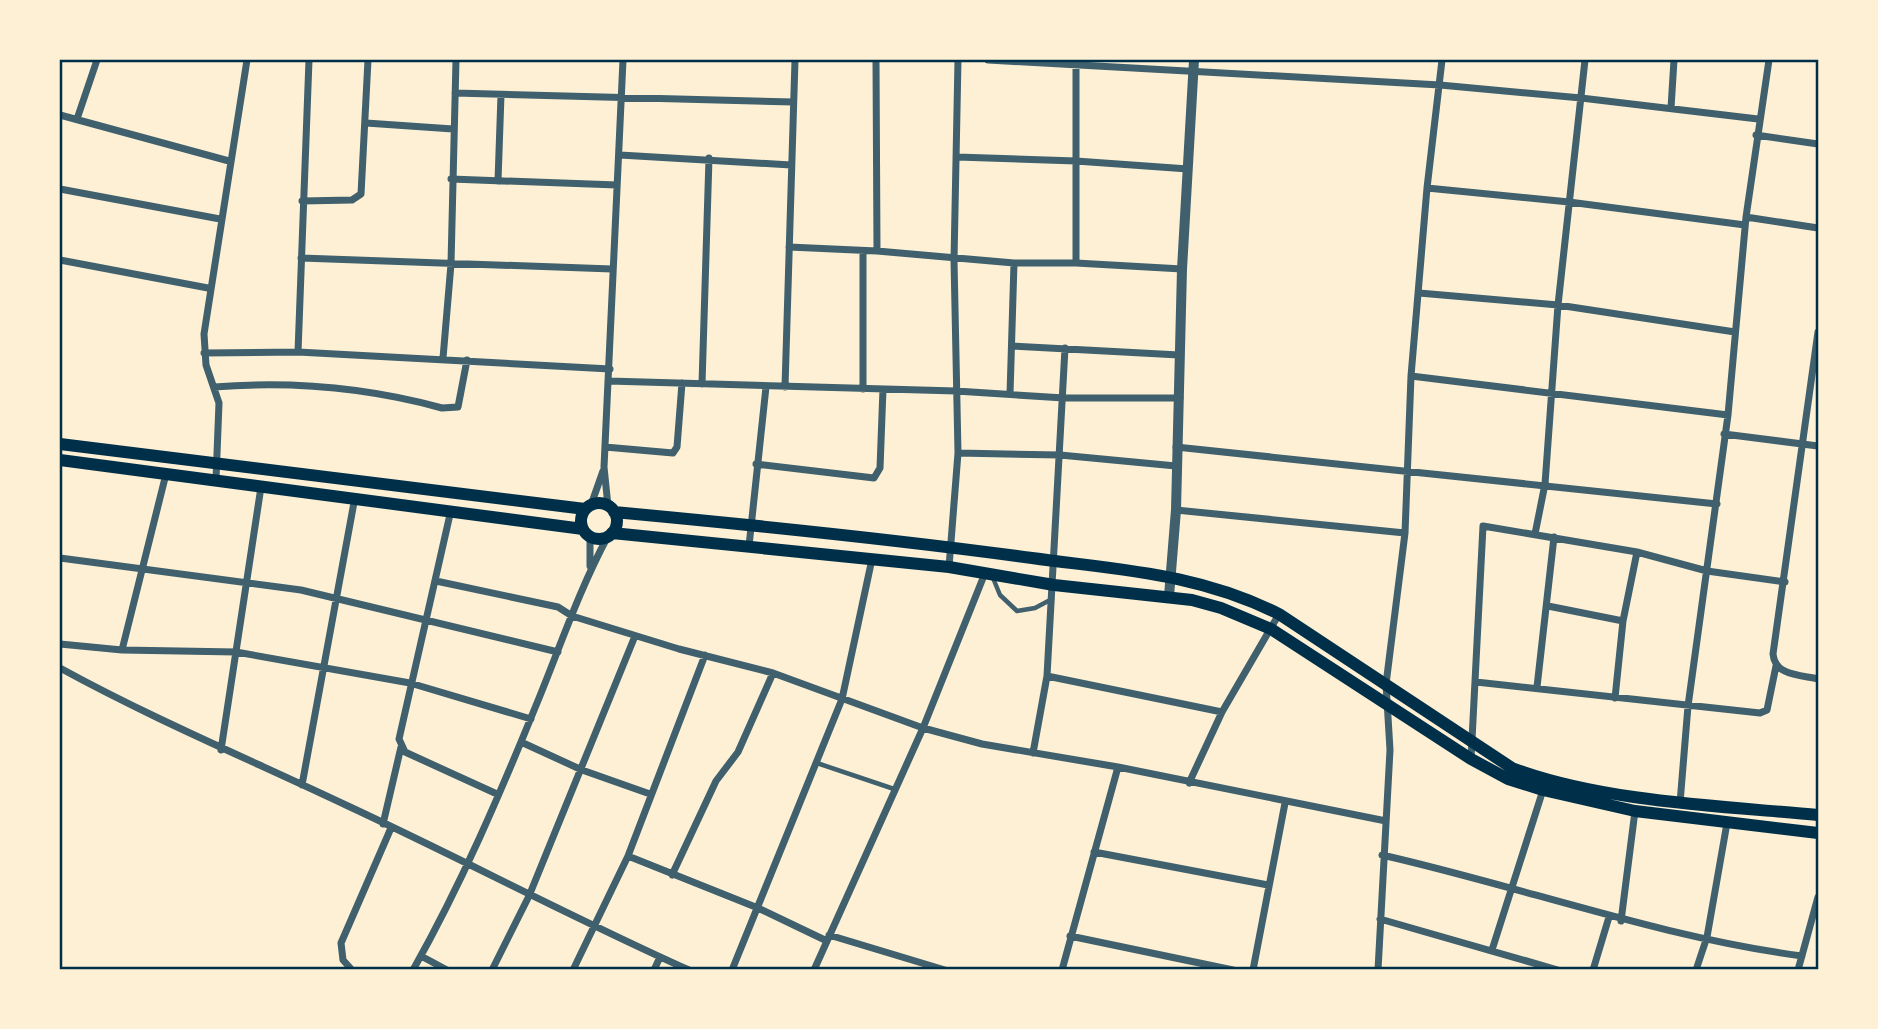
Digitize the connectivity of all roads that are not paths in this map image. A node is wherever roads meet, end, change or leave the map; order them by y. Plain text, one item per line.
1 (96, 60) edge
2 (247, 60) edge
3 (309, 60) edge
4 (368, 60) edge
5 (456, 60) edge
6 (623, 60) edge
7 (794, 60) edge
8 (876, 60) edge
9 (958, 60) edge
10 (988, 60) edge
11 (1443, 60) edge
12 (1585, 60) edge
13 (1674, 60) edge
14 (1769, 60) edge
15 (1076, 63) edge
16 (1194, 65) edge
17 (1440, 85) junction
18 (455, 93) junction
19 (501, 95) junction
20 (1581, 97) junction
21 (621, 99) junction
22 (793, 102) junction
23 (1671, 108) junction
24 (60, 115) edge
25 (77, 119) junction
26 (1758, 120) junction
27 (366, 123) junction
28 (453, 129) junction
29 (1756, 135) junction
30 (1818, 144) edge
31 (620, 155) junction
32 (957, 157) junction
33 (709, 158) junction
34 (1076, 160) junction
35 (229, 161) junction
36 (791, 165) junction
37 (1188, 169) junction
38 (451, 179) junction
39 (498, 181) junction
40 (617, 185) junction
41 (1427, 188) junction
42 (60, 189) edge
43 (302, 201) junction
44 (1569, 202) junction
45 (220, 219) junction
46 (1745, 221) junction
47 (1818, 228) edge
48 (789, 247) junction
49 (863, 251) junction
50 (877, 251) junction
51 (301, 258) junction
52 (60, 260) edge
53 (954, 260) junction
54 (1014, 263) junction
55 (1076, 263) junction
56 (451, 264) junction
57 (612, 269) junction
58 (1182, 269) junction
59 (208, 288) junction
60 (1419, 293) junction
61 (1558, 305) junction
62 (1735, 332) junction
63 (1818, 332) edge
64 (1013, 346) junction
65 (1065, 348) junction
66 (299, 352) junction
67 (204, 353) junction
68 (1180, 355) junction
69 (443, 358) junction
70 (467, 360) junction
71 (610, 369) junction
72 (1411, 376) junction
73 (609, 381) junction
74 (682, 383) junction
75 (702, 384) junction
76 (214, 387) junction
77 (766, 387) junction
78 (785, 387) junction
79 (863, 389) junction
80 (883, 389) junction
81 (956, 391) junction
82 (1554, 391) junction
83 (1010, 394) junction
84 (1064, 398) junction
85 (1180, 398) junction
86 (1728, 415) junction
87 (1724, 434) junction
88 (60, 444) edge
89 (1802, 444) junction
90 (1818, 446) edge
91 (606, 447) junction
92 (1177, 447) junction
93 (958, 453) junction
94 (1060, 455) junction
95 (60, 460) edge
96 (756, 464) junction
97 (217, 465) junction
98 (1176, 466) junction
99 (604, 467) junction
100 (1406, 472) junction
101 (166, 474) junction
102 (216, 479) junction
103 (1545, 484) junction
104 (261, 487) junction
105 (355, 497) junction
106 (1717, 504) junction
107 (588, 507) junction
108 (611, 509) junction
109 (451, 510) junction
110 (1176, 510) junction
111 (751, 525) junction
112 (587, 533) junction
113 (1405, 533) junction
114 (610, 534) junction
115 (1535, 534) junction
116 (1553, 537) junction
117 (749, 546) junction
118 (950, 547) junction
119 (1637, 552) junction
120 (60, 558) edge
121 (872, 559) junction
122 (1055, 561) junction
123 (949, 567) junction
124 (140, 568) junction
125 (590, 570) junction
126 (1707, 571) junction
127 (988, 573) junction
128 (1171, 575) junction
129 (248, 581) junction
130 (436, 581) junction
131 (1785, 582) junction
132 (1054, 592) junction
133 (1169, 597) junction
134 (337, 601) junction
135 (1548, 606) junction
136 (1279, 614) junction
137 (572, 616) junction
138 (426, 618) junction
139 (1623, 621) junction
140 (1271, 629) junction
141 (635, 636) junction
142 (60, 644) edge
143 (121, 650) junction
144 (236, 652) junction
145 (558, 652) junction
146 (705, 655) junction
147 (1776, 666) junction
148 (60, 668) edge
149 (321, 668) junction
150 (773, 673) junction
151 (1047, 676) junction
152 (1818, 679) edge
153 (1476, 682) junction
154 (410, 683) junction
155 (1386, 684) junction
156 (1537, 687) junction
157 (1615, 698) junction
158 (842, 699) junction
159 (1389, 706) junction
160 (1688, 706) junction
161 (1222, 712) junction
162 (531, 719) junction
163 (923, 728) junction
164 (521, 741) junction
165 (1473, 745) junction
166 (401, 746) junction
167 (221, 750) junction
168 (1034, 753) junction
169 (1471, 760) junction
170 (817, 763) junction
171 (1118, 767) junction
172 (582, 770) junction
173 (1189, 783) junction
174 (302, 785) junction
175 (894, 789) junction
176 (1543, 790) junction
177 (497, 794) junction
178 (650, 794) junction
179 (1681, 801) junction
180 (1285, 803) junction
181 (1635, 811) junction
182 (1678, 815) junction
183 (1818, 815) edge
184 (1386, 821) junction
185 (1727, 823) junction
186 (383, 824) junction
187 (391, 828) junction
188 (1818, 833) edge
189 (1094, 852) junction
190 (1382, 855) junction
191 (628, 856) junction
192 (468, 862) junction
193 (672, 875) junction
194 (1268, 886) junction
195 (1511, 887) junction
196 (529, 896) junction
197 (1818, 898) edge
198 (758, 908) junction
199 (1608, 917) junction
200 (1380, 919) junction
201 (1621, 921) junction
202 (1814, 926) edge
203 (595, 928) junction
204 (1070, 936) junction
205 (1707, 937) junction
206 (828, 938) junction
207 (1492, 950) junction
208 (421, 956) junction
209 (1802, 956) junction
210 (660, 957) junction
211 (932, 968) edge
212 (352, 970) edge
213 (414, 970) edge
214 (447, 970) edge
215 (492, 970) edge
216 (573, 970) edge
217 (654, 970) edge
218 (689, 970) edge
219 (732, 970) edge
220 (814, 970) edge
221 (945, 970) edge
222 (1062, 970) edge
223 (1233, 970) edge
224 (1253, 970) edge
225 (1378, 970) edge
226 (1558, 970) edge
227 (1593, 970) edge
228 (1696, 970) edge
229 (1798, 970) edge

1 - 25 street
2 - 35 street
3 - 43 street
4 - 27 street
5 - 18 street
6 - 21 street
7 - 22 street
8 - 50 street
9 - 32 street
10 - 15 street
11 - 17 street
12 - 20 street
13 - 23 street
14 - 26 street
15 - 16 street
15 - 34 street
16 - 17 street
16 - 37 street
17 - 20 street
17 - 41 street
18 - 19 street
18 - 28 street
19 - 21 street
19 - 39 street
20 - 23 street
20 - 44 street
21 - 22 street
21 - 31 street
22 - 36 street
23 - 26 street
24 - 25 street
25 - 35 street
26 - 29 street
27 - 28 street
27 - 43 street
28 - 38 street
29 - 30 street
29 - 46 street
31 - 33 street
31 - 40 street
32 - 34 street
32 - 53 street
33 - 36 street
33 - 75 street
34 - 37 street
34 - 55 street
35 - 45 street
36 - 48 street
37 - 58 street
38 - 39 street
38 - 56 street
39 - 40 street
40 - 57 street
41 - 44 street
41 - 60 street
42 - 45 street
43 - 51 street
44 - 46 street
44 - 61 street
45 - 59 street
46 - 47 street
46 - 62 street
48 - 49 street
48 - 78 street
49 - 50 street
49 - 79 street
50 - 53 street
51 - 56 street
51 - 66 street
52 - 59 street
53 - 54 street
53 - 81 street
54 - 55 street
54 - 64 street
55 - 58 street
56 - 57 street
56 - 69 street
57 - 71 street
58 - 68 street
59 - 67 street
60 - 61 street
60 - 72 street
61 - 62 street
61 - 82 street
62 - 86 street
63 - 89 street
64 - 65 street
64 - 83 street
65 - 68 street
65 - 84 street
66 - 67 street
66 - 69 street
67 - 76 street
68 - 85 street
69 - 70 street
70 - 71 street
70 - 76 street
71 - 73 street
72 - 82 street
72 - 100 street
73 - 74 street
73 - 91 street
74 - 75 street
74 - 91 street
75 - 77 street
76 - 97 street
77 - 78 street
77 - 96 street
78 - 79 street
79 - 80 street
80 - 81 street
80 - 96 street
81 - 83 street
81 - 93 street
82 - 86 street
82 - 103 street
83 - 84 street
84 - 85 street
84 - 94 street
85 - 92 street
86 - 87 street
87 - 89 street
87 - 106 street
88 - 97 main road
89 - 90 street
89 - 131 street
91 - 99 street
92 - 98 street
92 - 100 street
93 - 94 street
93 - 118 street
94 - 98 street
94 - 122 street
95 - 101 main road
96 - 111 street
97 - 102 street
97 - 107 main road
98 - 110 street
99 - 107 street
99 - 108 street
100 - 103 street
100 - 113 street
101 - 102 main road
101 - 124 street
102 - 104 main road
103 - 106 street
103 - 115 street
104 - 105 main road
104 - 129 street
105 - 109 main road
105 - 134 street
106 - 126 street
107 - 108 main road
107 - 112 main road
108 - 111 main road
108 - 114 main road
109 - 112 main road
109 - 130 street
110 - 113 street
110 - 128 street
111 - 117 street
111 - 118 main road
112 - 114 main road
112 - 125 street
113 - 155 street
114 - 117 main road
114 - 125 street
115 - 116 street
115 - 153 street
116 - 119 street
116 - 135 street
117 - 121 main road
118 - 122 main road
118 - 123 street
119 - 126 street
119 - 139 street
120 - 124 street
121 - 123 main road
121 - 158 street
122 - 128 main road
122 - 132 street
123 - 127 main road
124 - 129 street
124 - 143 street
125 - 137 street
126 - 131 street
126 - 160 street
127 - 132 main road
127 - 132 lane
127 - 163 street
128 - 133 street
128 - 136 main road
129 - 134 street
129 - 144 street
130 - 137 street
130 - 138 street
131 - 147 street
132 - 133 main road
132 - 151 street
133 - 140 main road
134 - 138 street
134 - 149 street
135 - 139 street
135 - 156 street
136 - 140 street
136 - 155 main road
137 - 141 street
137 - 145 street
138 - 145 street
138 - 154 street
139 - 157 street
140 - 159 main road
140 - 161 street
141 - 146 street
141 - 172 street
142 - 143 street
143 - 144 street
144 - 149 street
144 - 167 street
145 - 162 street
146 - 150 street
146 - 178 street
147 - 152 street
147 - 160 street
148 - 167 street
149 - 154 street
149 - 174 street
150 - 158 street
150 - 193 street
151 - 161 street
151 - 168 street
153 - 156 street
153 - 165 street
154 - 162 street
154 - 166 street
155 - 159 street
155 - 165 main road
156 - 157 street
157 - 160 street
158 - 163 street
158 - 170 street
159 - 169 main road
159 - 184 street
160 - 179 street
161 - 173 street
162 - 164 street
163 - 168 street
163 - 175 street
164 - 172 street
164 - 177 street
165 - 169 street
165 - 179 main road
166 - 177 street
166 - 186 street
167 - 174 street
168 - 171 street
169 - 176 main road
170 - 175 lane
170 - 198 street
171 - 173 street
171 - 189 street
172 - 178 street
172 - 196 street
173 - 180 street
174 - 186 street
175 - 206 street
176 - 181 main road
176 - 195 street
177 - 192 street
178 - 191 street
179 - 182 street
179 - 183 main road
180 - 184 street
180 - 194 street
181 - 182 main road
181 - 201 street
182 - 185 main road
184 - 190 street
185 - 188 main road
185 - 205 street
186 - 187 street
187 - 192 street
187 - 212 street
189 - 194 street
189 - 204 street
190 - 195 street
190 - 200 street
191 - 193 street
191 - 203 street
192 - 196 street
192 - 208 street
193 - 198 street
194 - 224 street
195 - 199 street
195 - 207 street
196 - 203 street
196 - 215 street
197 - 202 street
198 - 206 street
198 - 219 street
199 - 201 street
199 - 227 street
200 - 207 street
200 - 225 street
201 - 205 street
202 - 209 street
203 - 210 street
203 - 216 street
204 - 222 street
204 - 223 street
205 - 209 street
205 - 228 street
206 - 211 street
206 - 220 street
207 - 226 street
208 - 213 street
208 - 214 street
209 - 229 street
210 - 217 street
210 - 218 street
211 - 221 street

